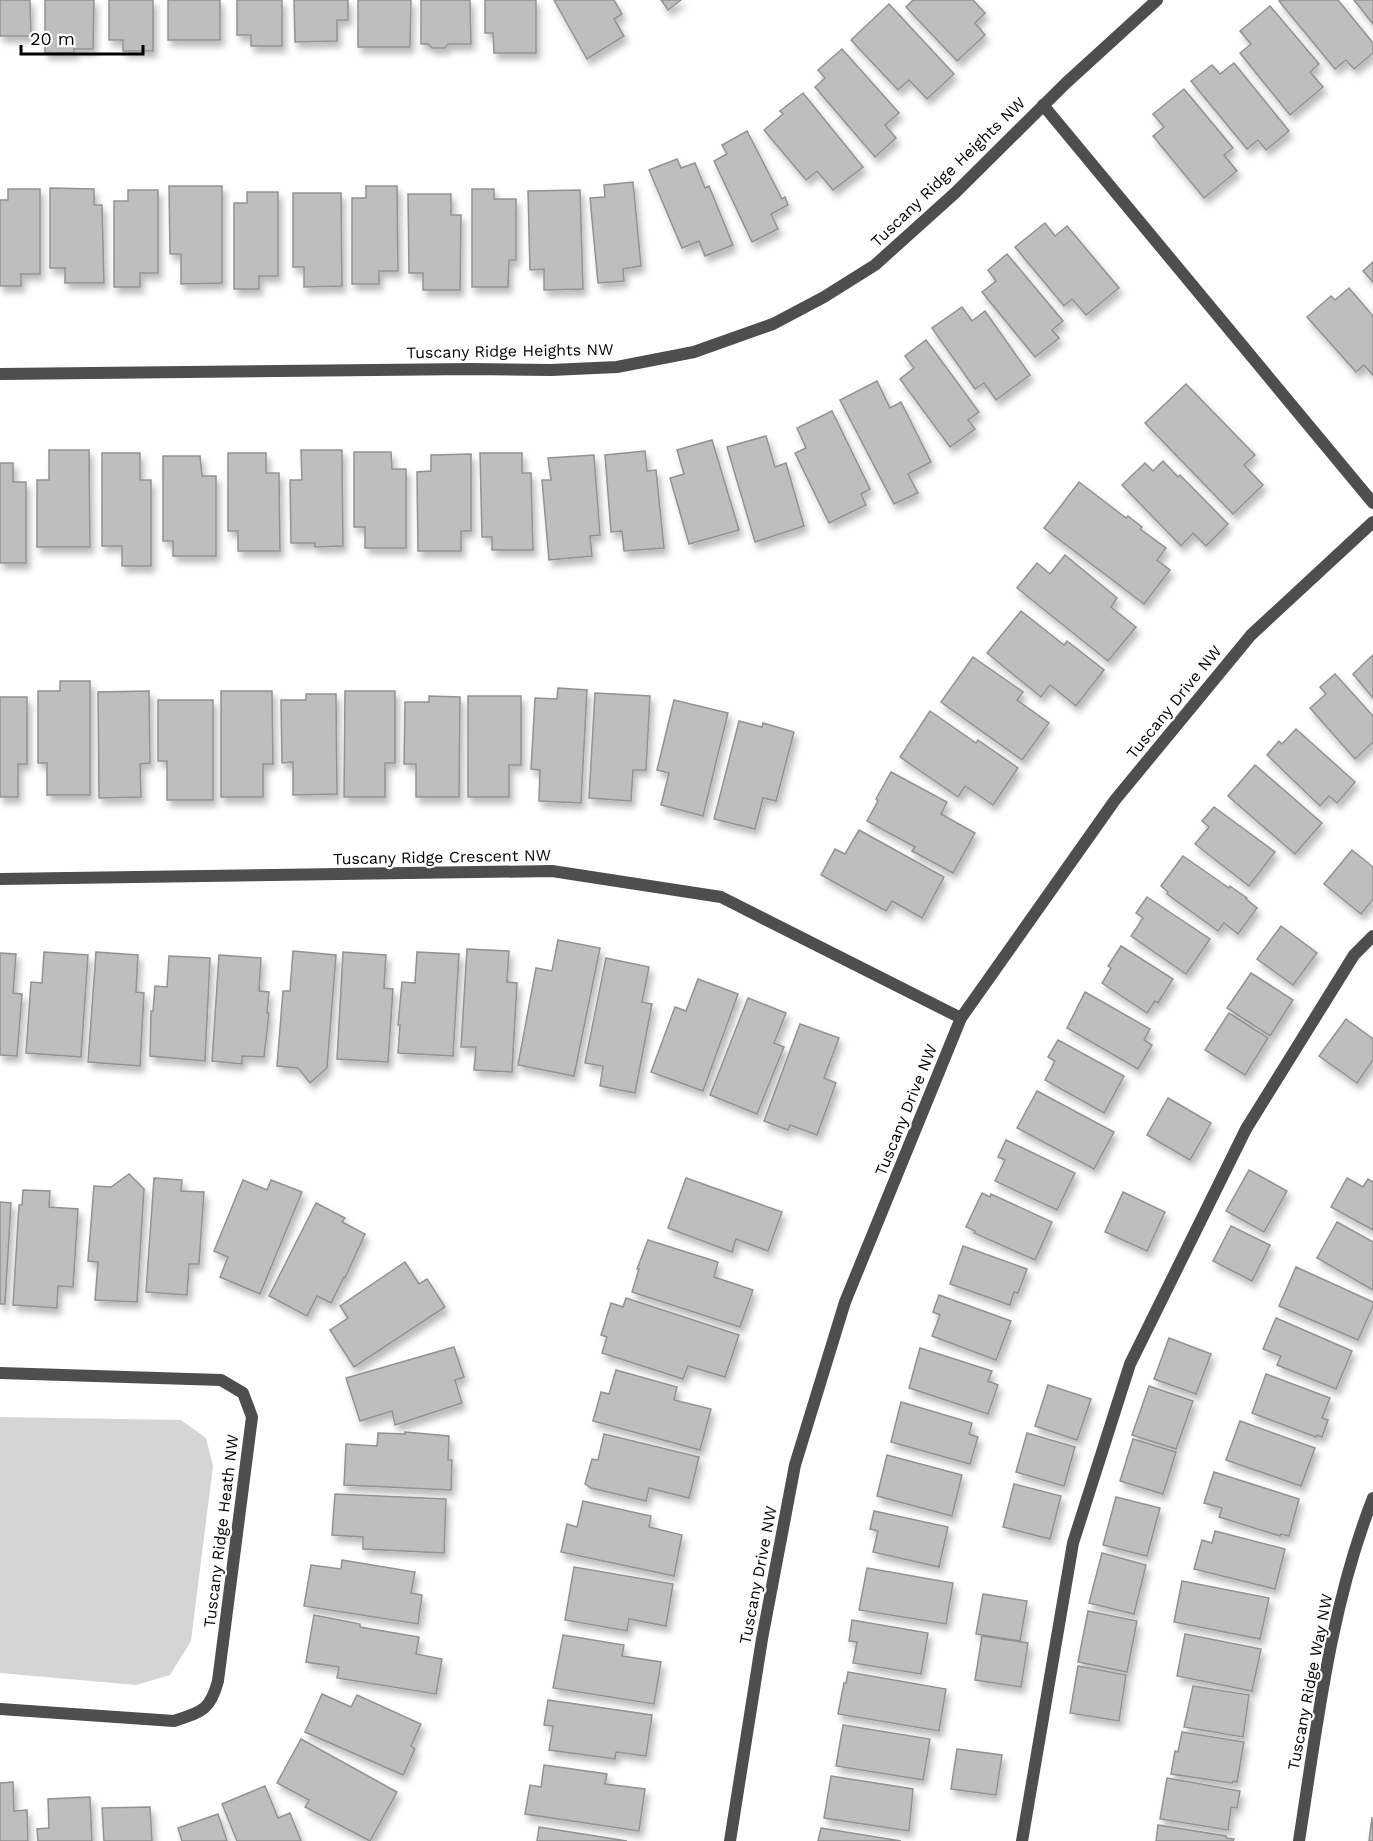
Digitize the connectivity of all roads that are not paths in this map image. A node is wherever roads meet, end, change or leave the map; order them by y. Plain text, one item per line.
1 (1157, 0) edge
2 (1043, 105) junction
3 (0, 374) edge
4 (1373, 503) edge
5 (1373, 522) edge
6 (0, 879) edge
7 (1373, 936) edge
8 (961, 1018) junction
9 (0, 1373) edge
10 (1373, 1498) edge
11 (0, 1709) edge
12 (730, 1841) edge
13 (1022, 1841) edge
14 (1299, 1841) edge

1 - 2 street, Tuscany Ridge Heights NW
2 - 3 street, Tuscany Ridge Heights NW
2 - 4 street, Tuscany Ridge Heights NW
5 - 8 street, Tuscany Drive NW
6 - 8 street, Tuscany Ridge Crescent NW
7 - 13 street
8 - 12 street, Tuscany Drive NW
9 - 11 street, Tuscany Ridge Heath NW
10 - 14 street, Tuscany Ridge Way NW

